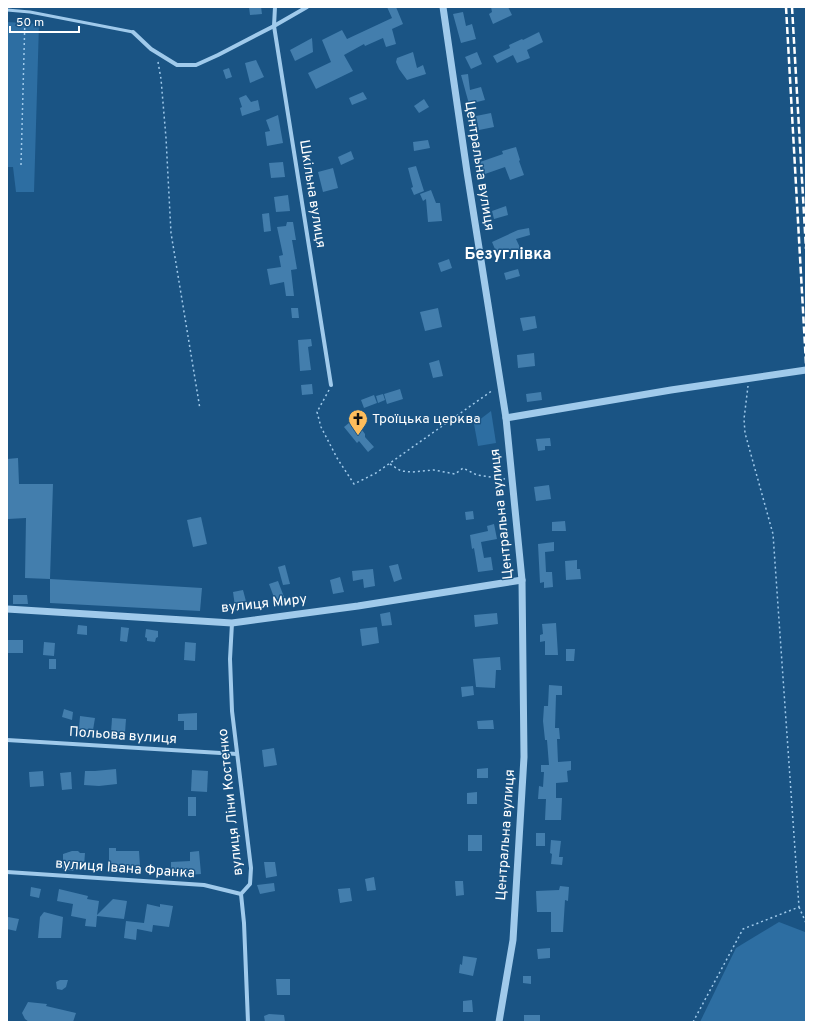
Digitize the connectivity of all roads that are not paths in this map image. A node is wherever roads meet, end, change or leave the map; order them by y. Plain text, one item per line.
1 (275, 7) edge
2 (307, 7) edge
3 (443, 7) edge
4 (7, 10) edge
5 (274, 26) junction
6 (133, 32) joint
7 (806, 370) edge
8 (331, 385) road end
9 (506, 418) junction
10 (522, 580) junction
11 (7, 609) edge
12 (232, 623) junction
13 (7, 740) edge
14 (237, 754) junction
15 (7, 872) edge
16 (241, 894) junction
17 (248, 1022) edge
18 (499, 1022) edge

1 - 5 street, Шкільна вулиця
2 - 5 street
3 - 9 street, Центральна вулиця
4 - 6 lane
5 - 6 street
5 - 8 street, Шкільна вулиця
7 - 9 street
9 - 10 street, Центральна вулиця
10 - 12 street, вулиця Миру
10 - 18 street, Центральна вулиця
11 - 12 street, вулиця Миру
12 - 14 street, вулиця Ліни Костенко
13 - 14 street, Польова вулиця
14 - 16 street, вулиця Ліни Костенко
15 - 16 street, вулиця Івана Франка
16 - 17 street, вулиця Ліни Костенко

